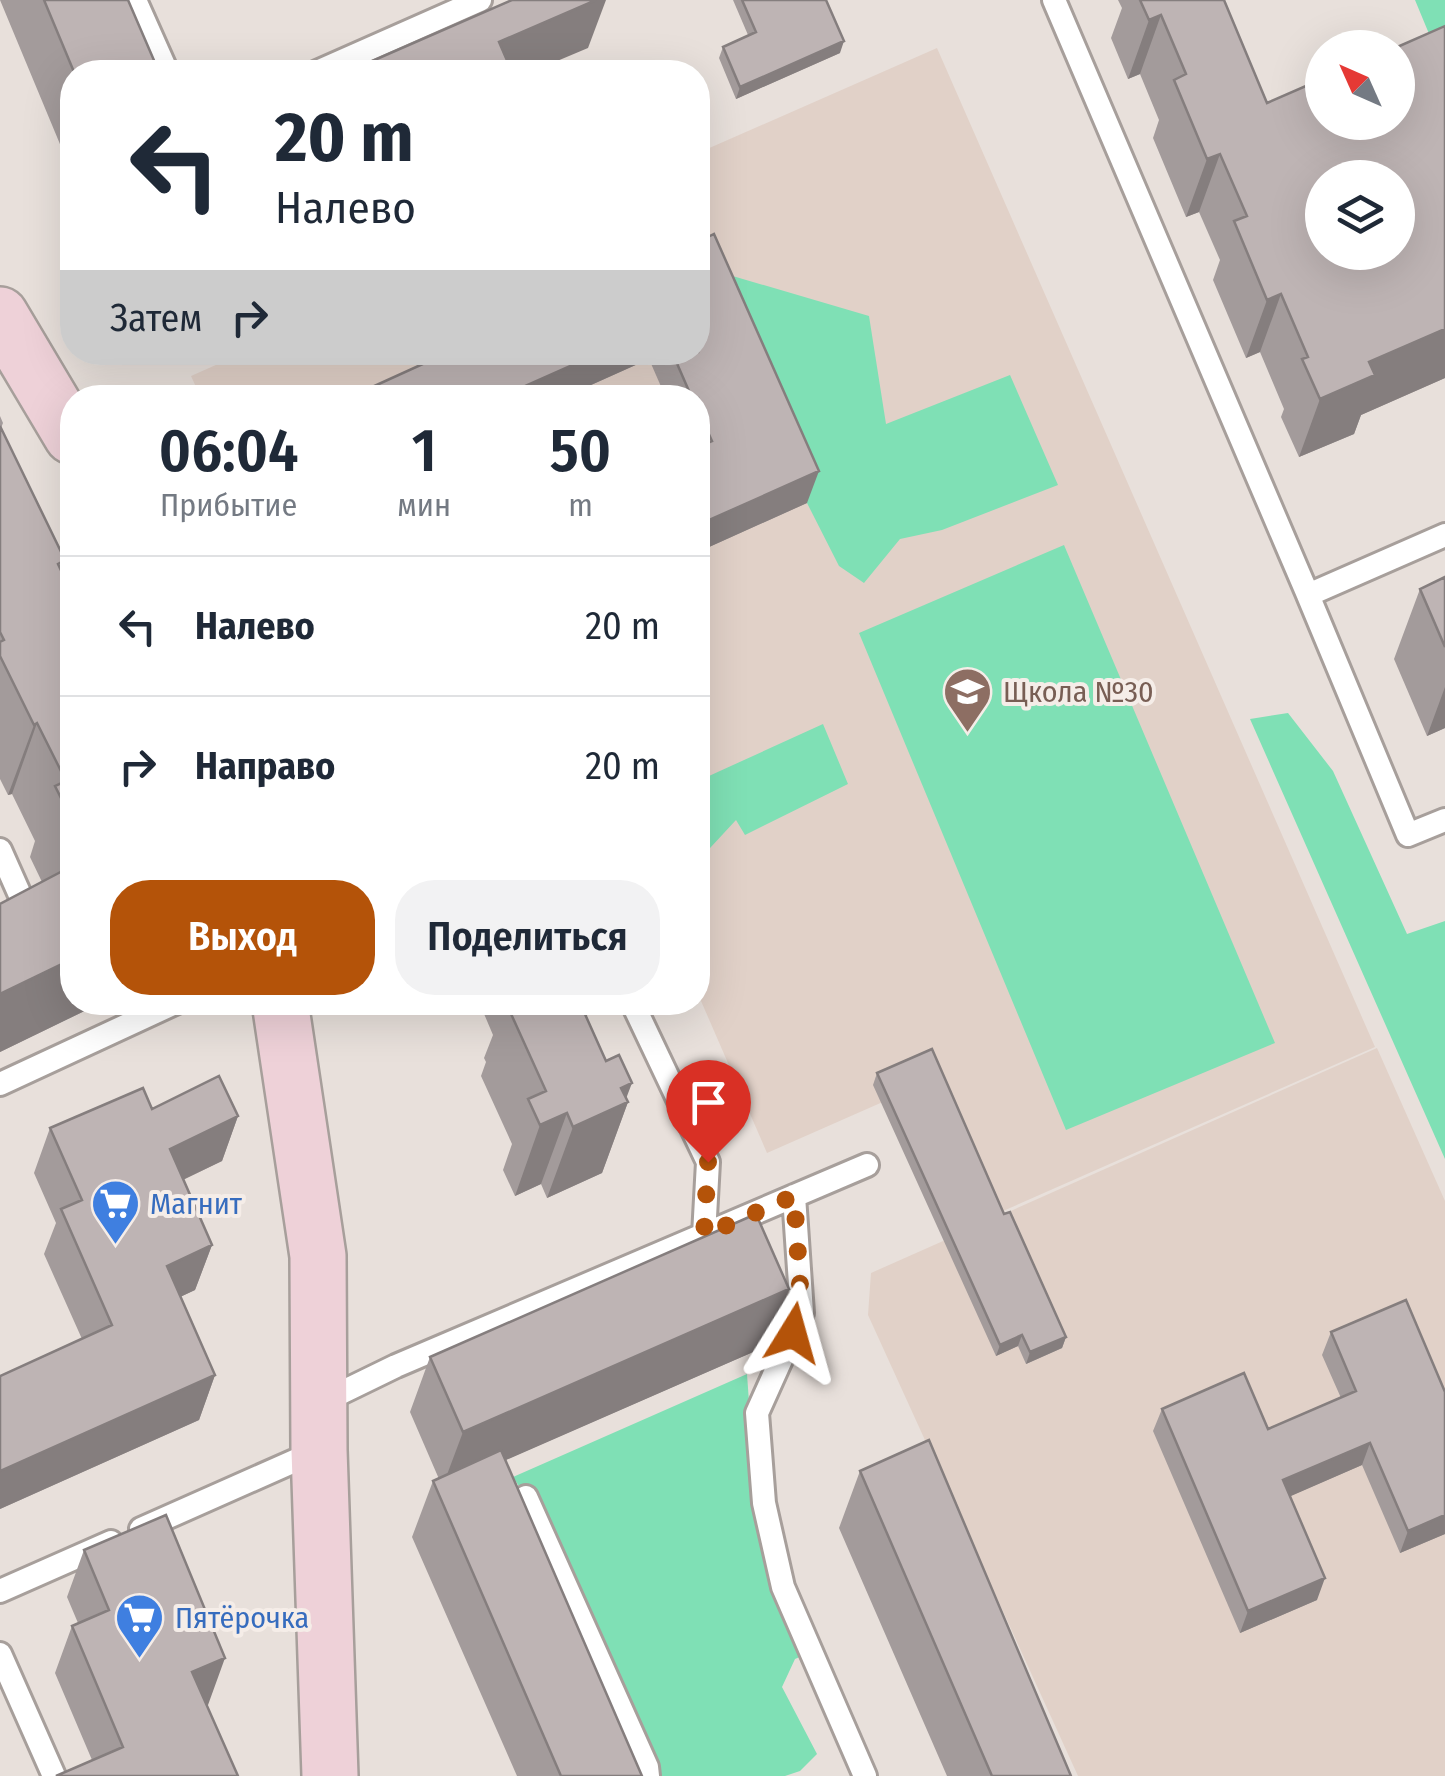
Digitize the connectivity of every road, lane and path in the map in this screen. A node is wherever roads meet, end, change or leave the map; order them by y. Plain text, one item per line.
1 (135, 0) edge
2 (480, 0) edge
3 (1054, 0) edge
4 (162, 60) edge
5 (344, 60) edge
6 (0, 315) edge
7 (60, 416) edge
8 (1445, 535) edge
9 (1308, 596) junction
10 (1445, 820) edge
11 (0, 850) edge
12 (0, 925) edge
13 (148, 1015) edge
14 (282, 1015) edge
15 (638, 1015) edge
16 (0, 1084) edge
17 (867, 1165) dead end
18 (794, 1196) junction
19 (704, 1235) junction
20 (319, 1427) junction
21 (526, 1497) edge
22 (0, 1590) edge
23 (0, 1654) edge
24 (858, 1774) edge
25 (54, 1776) edge
26 (330, 1776) edge
27 (648, 1776) edge

1 - 4 lane
2 - 5 lane
3 - 9 lane
6 - 7 street
8 - 9 lane
9 - 10 lane
11 - 12 lane
13 - 16 lane
14 - 20 street
15 - 19 lane
17 - 18 lane
18 - 19 lane
18 - 24 lane
19 - 20 lane
20 - 22 lane
20 - 26 street
21 - 27 lane
23 - 25 lane

